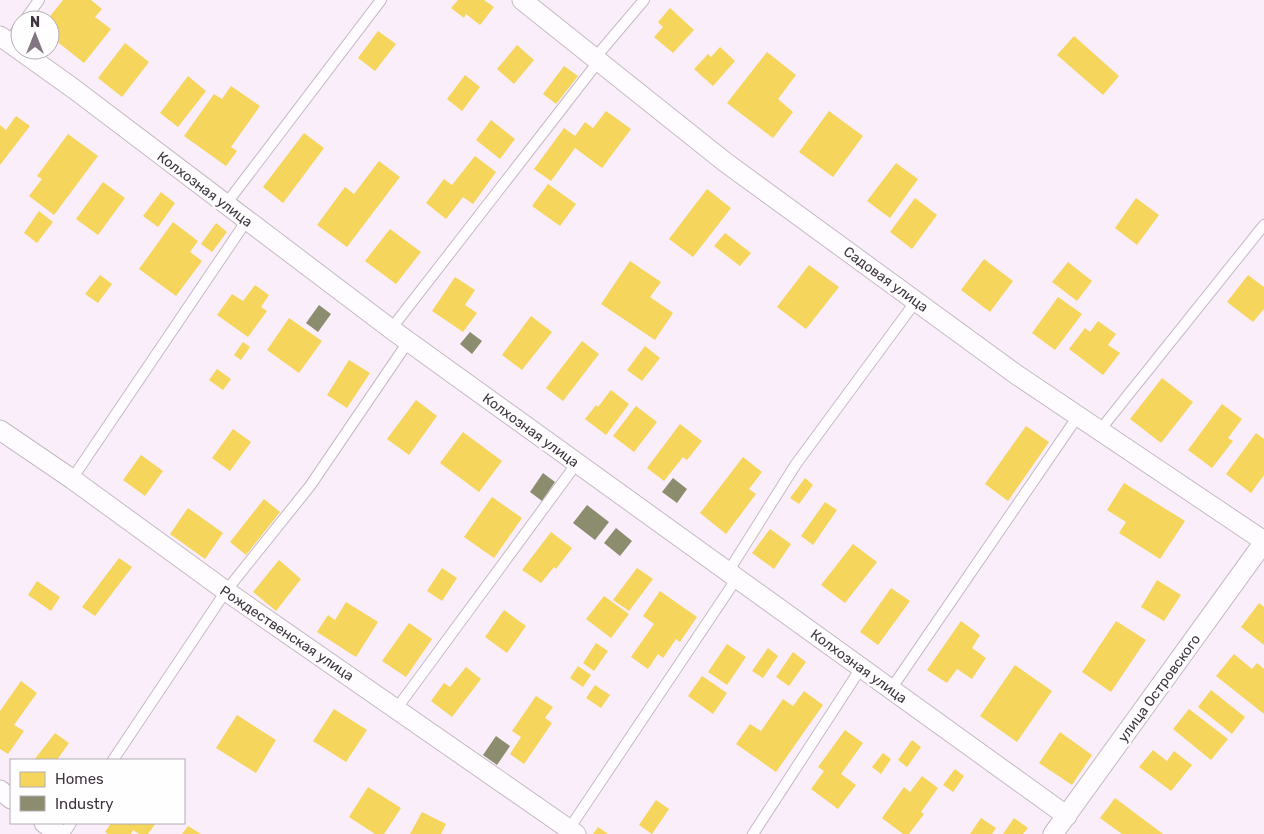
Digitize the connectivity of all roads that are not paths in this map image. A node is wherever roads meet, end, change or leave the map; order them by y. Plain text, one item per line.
1 (381, 0) edge
2 (522, 0) edge
3 (644, 0) edge
4 (4, 39) edge
5 (596, 60) junction
6 (226, 204) junction
7 (246, 220) junction
8 (1264, 225) edge
9 (916, 300) junction
10 (391, 329) junction
11 (408, 342) junction
12 (1078, 416) junction
13 (0, 430) edge
14 (1100, 430) junction
15 (577, 463) junction
16 (72, 480) junction
17 (1264, 541) edge
18 (732, 575) junction
19 (226, 591) junction
20 (861, 668) junction
21 (891, 689) junction
22 (397, 708) junction
23 (114, 759) edge
24 (0, 790) edge
25 (10, 798) edge
26 (1068, 816) junction
27 (45, 824) edge
28 (569, 832) edge
29 (60, 834) edge
30 (753, 834) edge
31 (1053, 834) edge

1 - 6 lane
2 - 5 street, Садовая улица
3 - 5 lane
4 - 6 street, Колхозная улица
5 - 9 street, Садовая улица
5 - 10 lane
6 - 7 street, Колхозная улица
7 - 10 street, Колхозная улица
7 - 16 lane
8 - 14 lane
9 - 12 street, Садовая улица
9 - 18 lane
10 - 11 street, Колхозная улица
11 - 15 street, Колхозная улица
11 - 19 lane
12 - 14 street, Садовая улица
12 - 21 lane
13 - 16 street, Рождественская улица
14 - 17 street, Садовая улица
15 - 18 street, Колхозная улица
15 - 22 lane
16 - 19 street, Рождественская улица
17 - 26 street, улица Островского
18 - 20 street, Колхозная улица
18 - 28 lane
19 - 22 street, Рождественская улица
19 - 23 lane
20 - 21 street, Колхозная улица
20 - 30 lane
21 - 26 street, Колхозная улица
22 - 28 street, Рождественская улица
24 - 25 street
26 - 31 street, улица Островского
27 - 29 street

